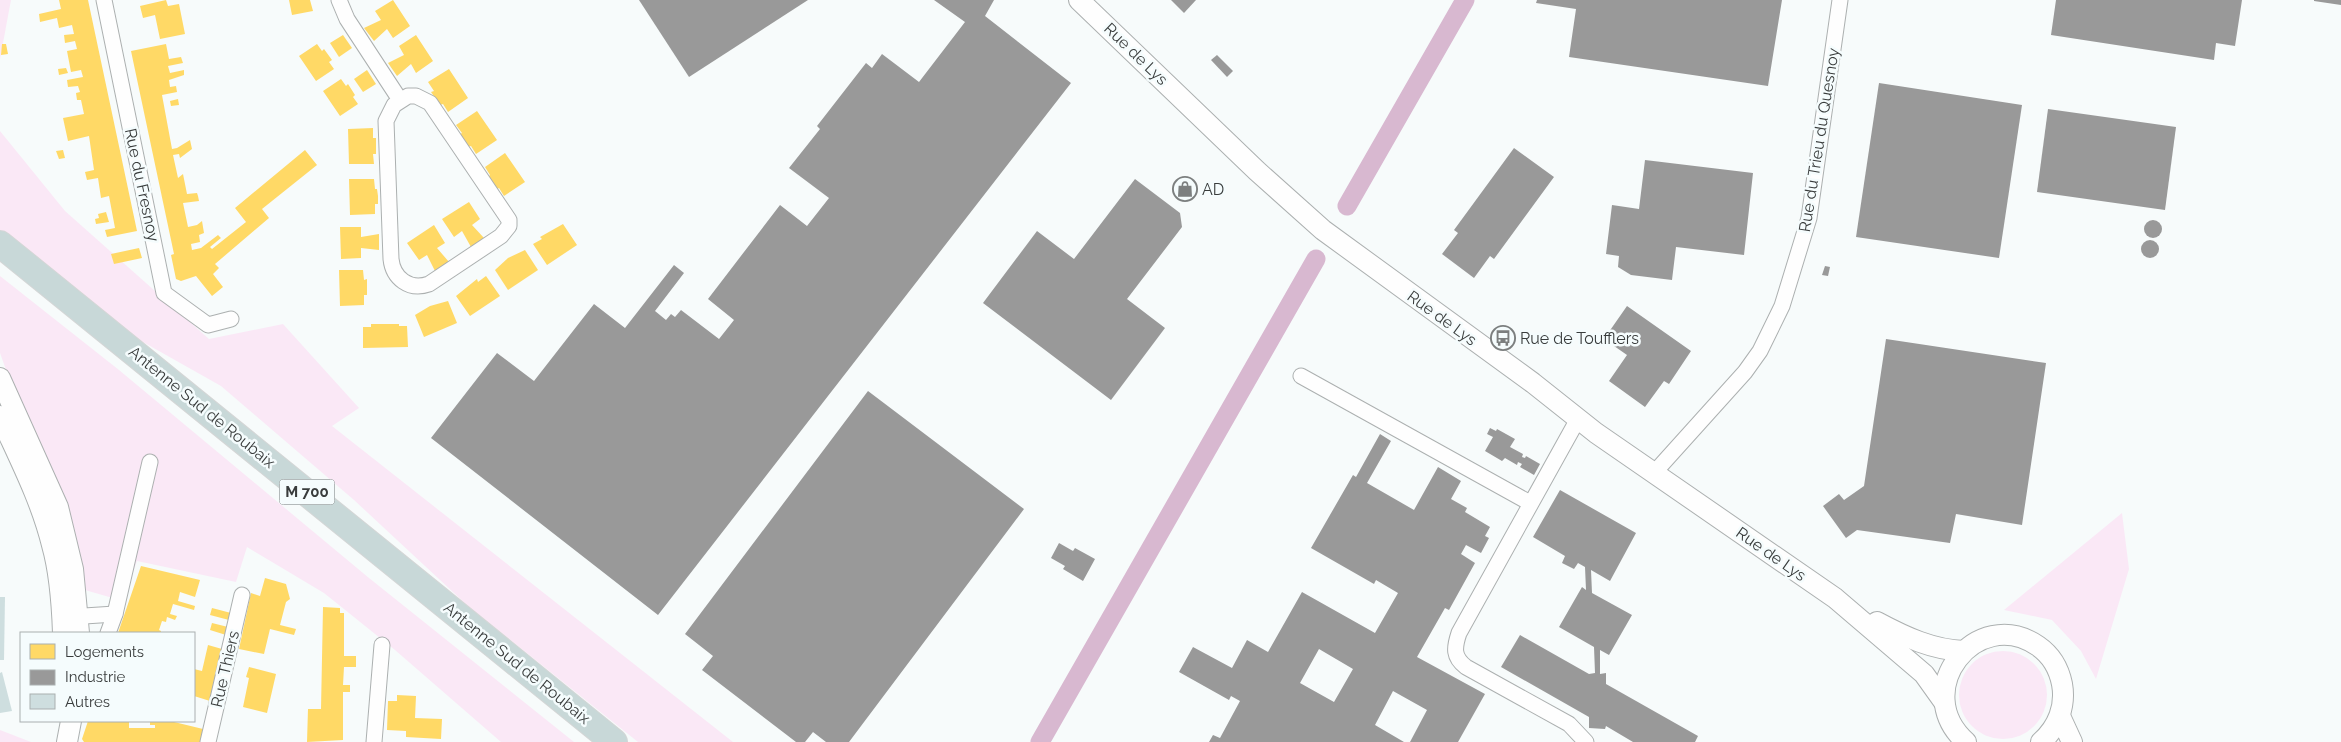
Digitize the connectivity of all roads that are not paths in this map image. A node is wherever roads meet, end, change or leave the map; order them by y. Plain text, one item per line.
1 (104, 0) edge
2 (339, 0) edge
3 (1079, 0) edge
4 (1840, 0) edge
5 (400, 100) junction
6 (0, 244) edge
7 (0, 259) edge
8 (231, 319) dead end
9 (1301, 376) dead end
10 (0, 378) edge
11 (0, 416) edge
12 (1578, 419) junction
13 (150, 462) dead end
14 (1654, 473) junction
15 (1530, 503) junction
16 (242, 596) dead end
17 (1835, 598) junction
18 (115, 614) junction
19 (70, 625) edge
20 (108, 632) edge
21 (382, 645) dead end
22 (1964, 651) junction
23 (1947, 711) junction
24 (2060, 716) junction
25 (63, 722) edge
26 (71, 722) edge
27 (76, 722) edge
28 (66, 742) edge
29 (208, 742) edge
30 (374, 742) edge
31 (595, 742) edge
32 (614, 742) edge
33 (1586, 742) edge
34 (1951, 742) edge
35 (1966, 742) edge
36 (2041, 742) edge
37 (2072, 742) edge

1 - 8 street, Rue du Fresnoy
2 - 5 street
3 - 12 street, Rue de Lys
4 - 14 street, Rue du Trieu du Quesnoy
5 - 5 street
6 - 32 highway, Antenne Sud de Roubaix / M 700
7 - 31 highway, Antenne Sud de Roubaix / M 700
9 - 15 street
10 - 19 street
11 - 19 street
12 - 14 street, Rue de Lys
12 - 15 street
13 - 18 street
14 - 17 street, Rue de Lys
15 - 33 street
16 - 29 street, Rue Thiers
17 - 22 street, Rue de Lys
17 - 23 street, Rue de Lys
18 - 19 street
18 - 20 street
21 - 30 street
22 - 23 street
22 - 24 street
23 - 34 street
23 - 35 street, Rue de Lys
24 - 36 street
24 - 37 street
25 - 28 street
26 - 28 street
27 - 28 street

